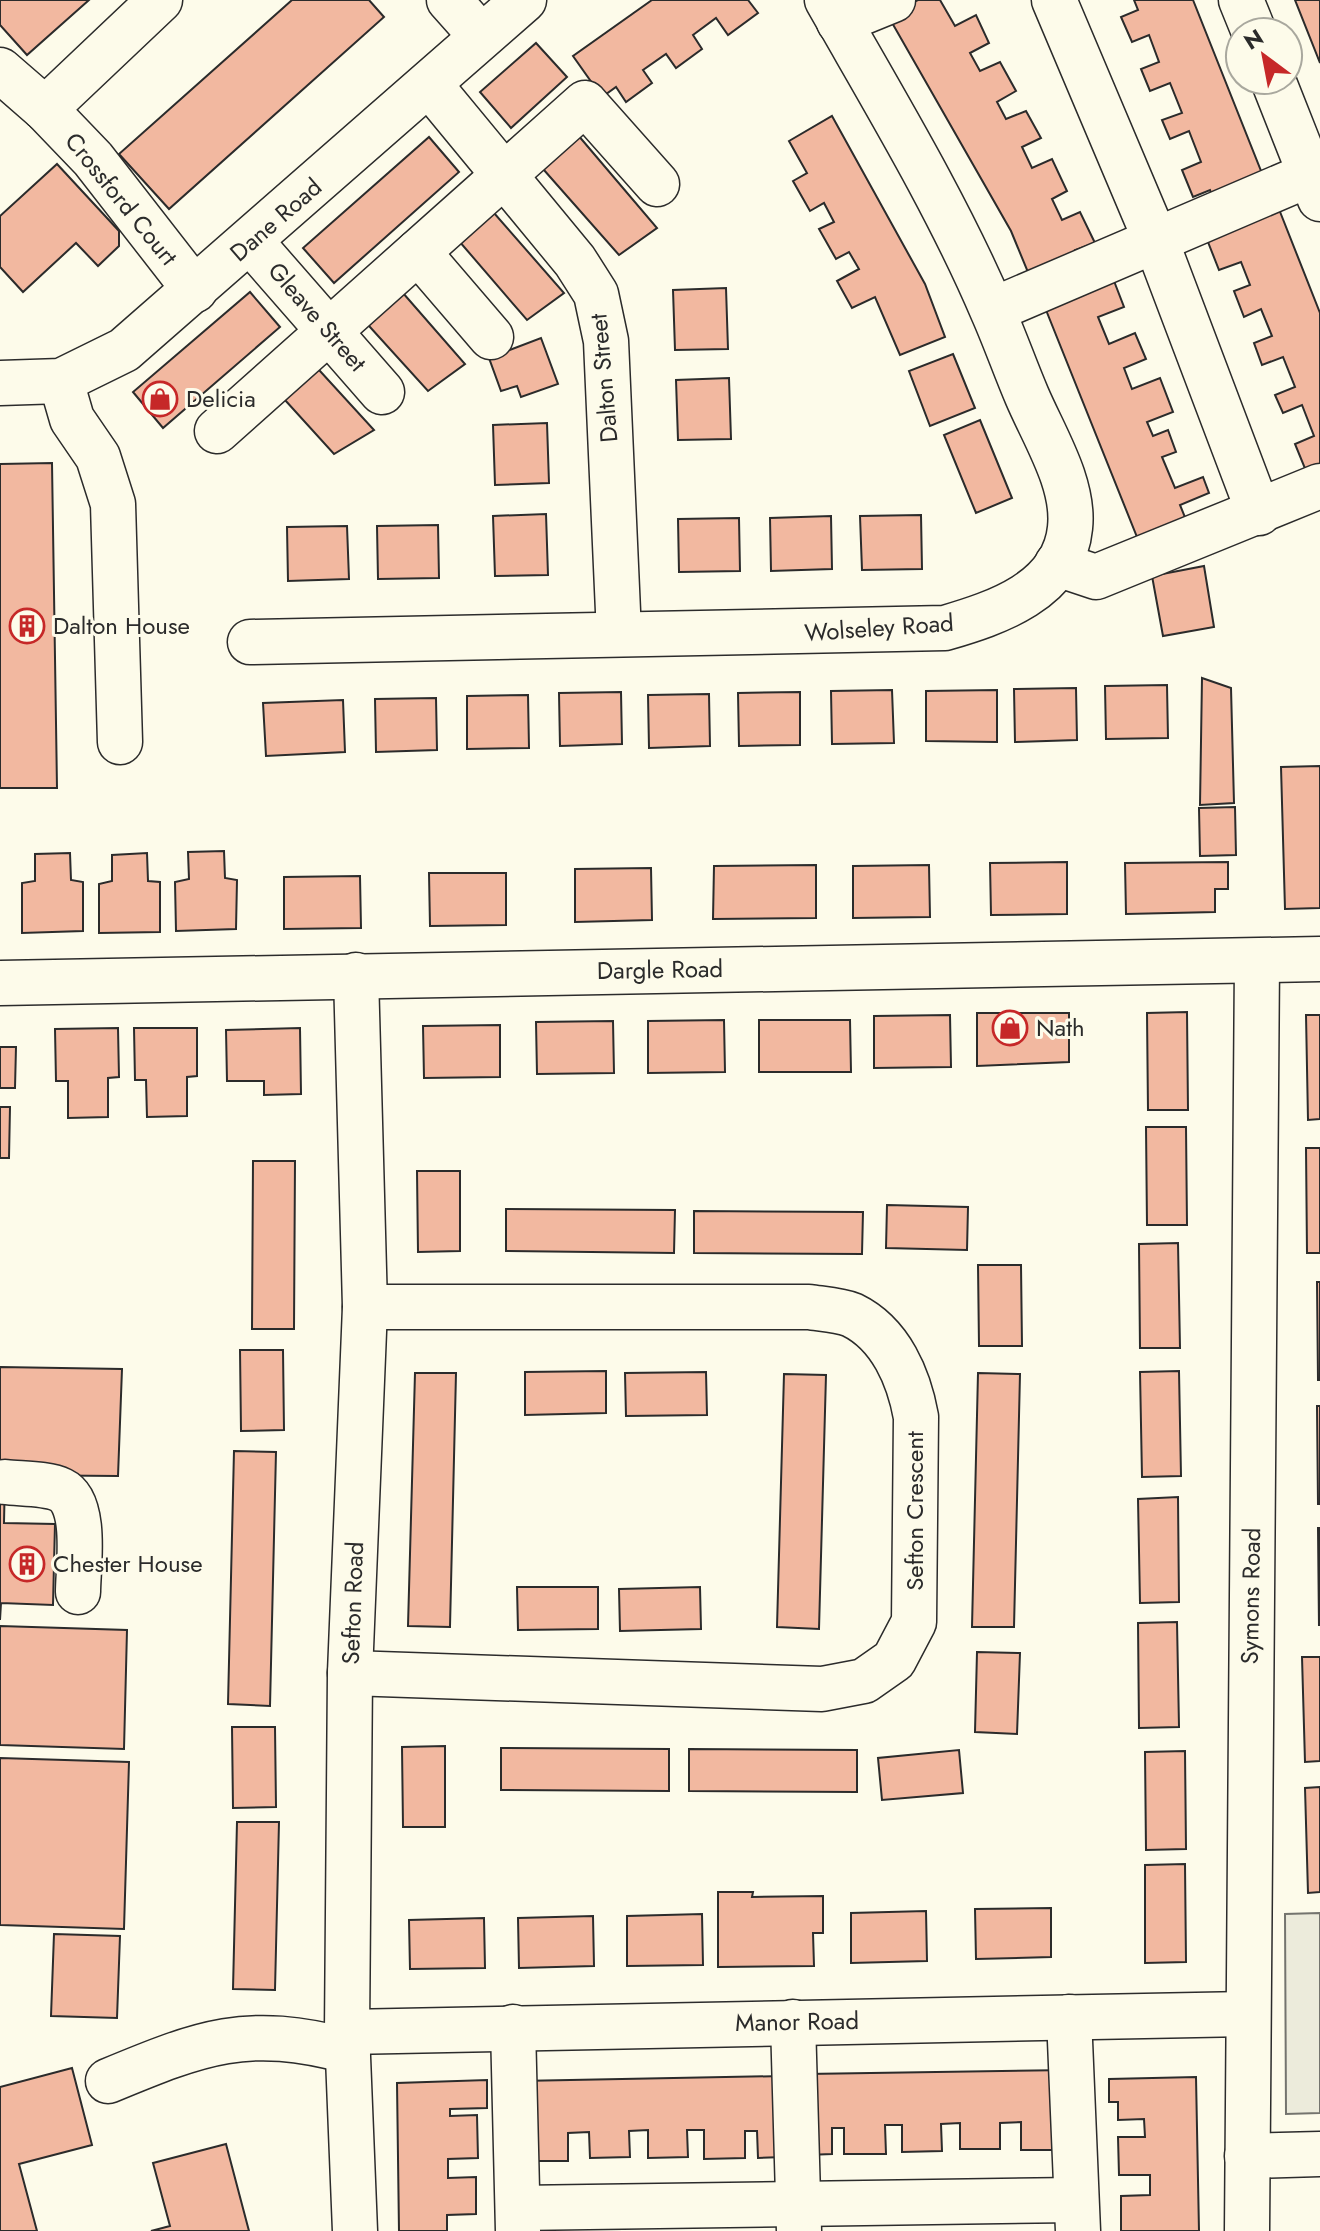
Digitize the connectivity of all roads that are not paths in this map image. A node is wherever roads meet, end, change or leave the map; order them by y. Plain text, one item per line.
1 (160, 0) edge
2 (449, 0) edge
3 (524, 0) edge
4 (893, 0) edge
5 (1054, 0) edge
6 (833, 11) edge
7 (481, 36) junction
8 (0, 70) edge
9 (429, 84) junction
10 (1280, 96) edge
11 (45, 109) junction
12 (505, 174) junction
13 (1317, 181) edge
14 (657, 184) dead end
15 (1156, 241) junction
16 (251, 242) junction
17 (418, 252) junction
18 (195, 290) junction
19 (993, 310) junction
20 (329, 331) junction
21 (491, 337) dead end
22 (61, 381) junction
23 (0, 383) edge
24 (382, 392) dead end
25 (217, 431) dead end
26 (1320, 486) edge
27 (1259, 513) junction
28 (1057, 564) junction
29 (619, 634) junction
30 (250, 642) dead end
31 (120, 742) dead end
32 (1320, 959) edge
33 (1257, 961) junction
34 (356, 975) junction
35 (0, 983) edge
36 (365, 1307) junction
37 (5, 1482) dead end
38 (78, 1592) dead end
39 (350, 1673) junction
40 (1247, 2014) junction
41 (1069, 2017) junction
42 (793, 2022) junction
43 (513, 2027) junction
44 (348, 2042) junction
45 (108, 2081) dead end
46 (1320, 2154) edge
47 (1247, 2156) junction
48 (1077, 2215) edge
49 (799, 2217) edge
50 (518, 2220) edge
51 (355, 2231) edge
52 (1247, 2231) edge

1 - 11 street
2 - 7 street
3 - 7 street, Dane Road
4 - 6 street
5 - 15 street
6 - 19 street, Wolseley Road
7 - 9 street, Dane Road
8 - 11 street, Crossford Court
9 - 12 street, Dalton Street
9 - 16 street, Dane Road
10 - 13 street
11 - 18 street, Crossford Court
12 - 14 street
12 - 17 street
12 - 29 street, Dalton Street
13 - 15 street
15 - 19 street
15 - 27 street
16 - 18 street, Dane Road
16 - 20 street, Gleave Street
17 - 20 street
17 - 21 street
18 - 22 street, Dane Road
19 - 28 street, Wolseley Road
20 - 24 street, Gleave Street
20 - 25 street
22 - 23 street, Dane Road
22 - 31 street
26 - 27 street
27 - 28 street
28 - 29 street, Wolseley Road
29 - 30 street, Wolseley Road
32 - 33 street, Dargle Road
33 - 34 street, Dargle Road
33 - 40 street, Symons Road
34 - 35 street, Dargle Road
34 - 36 street, Sefton Road
36 - 39 street, Sefton Road
36 - 39 street, Sefton Crescent
37 - 38 street
39 - 44 street, Sefton Road
40 - 41 street, Manor Road
40 - 47 street, Symons Road
41 - 42 street, Manor Road
41 - 48 street
42 - 43 street, Manor Road
42 - 49 street
43 - 44 street, Manor Road
43 - 50 street
44 - 45 street, Manor Road
44 - 51 street, Sefton Road
46 - 47 street
47 - 52 street, Symons Road
48 - 49 street
49 - 50 street

